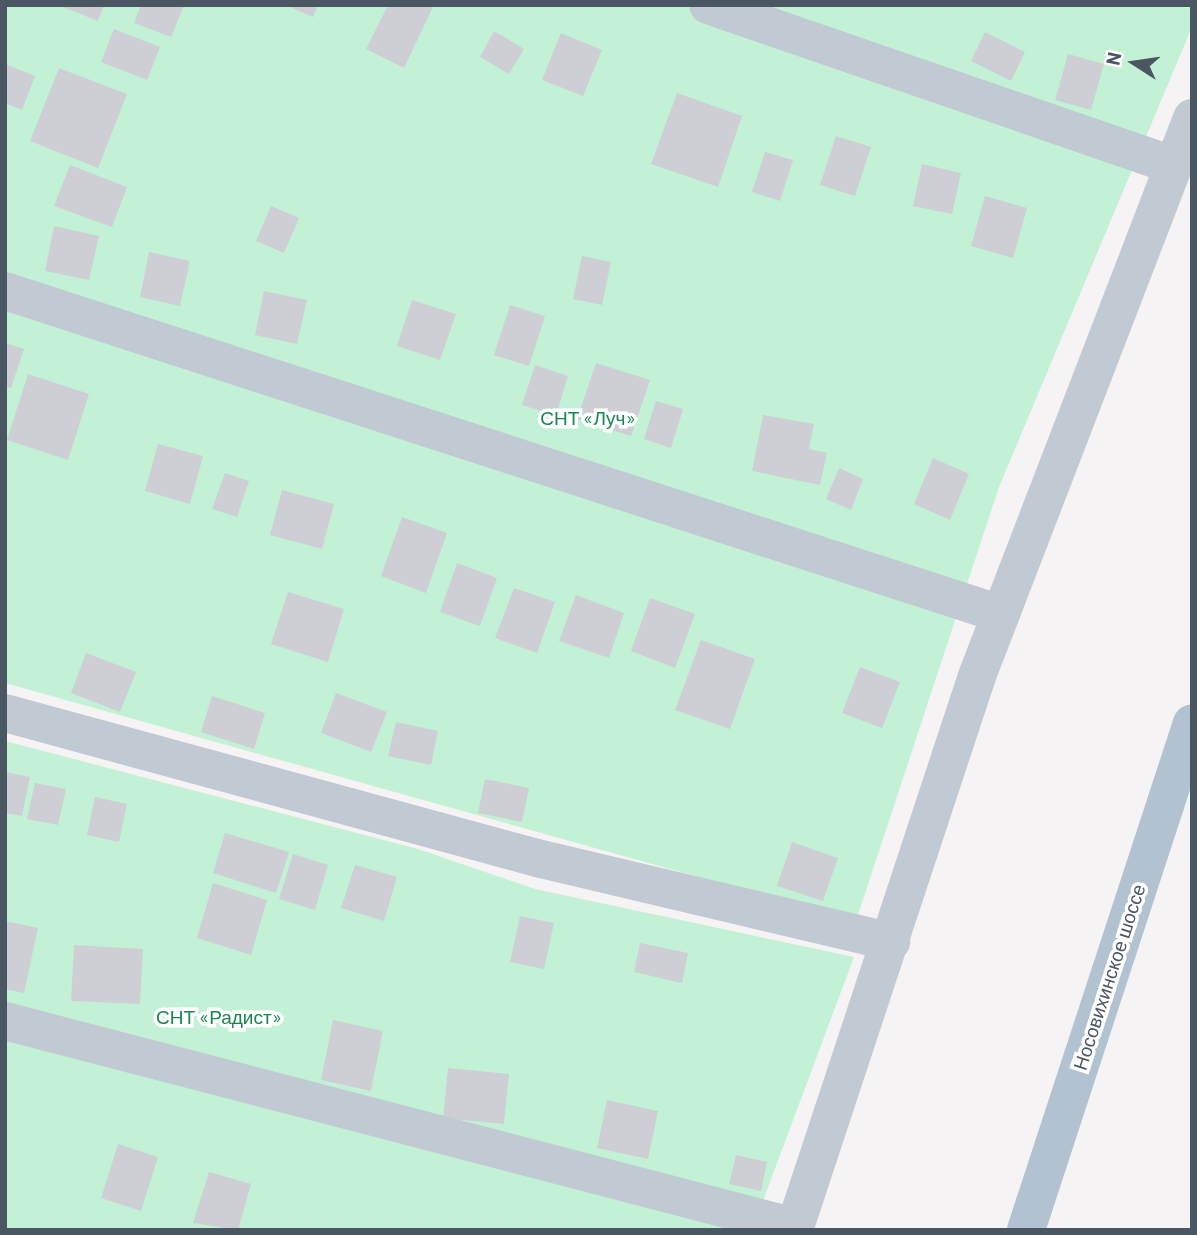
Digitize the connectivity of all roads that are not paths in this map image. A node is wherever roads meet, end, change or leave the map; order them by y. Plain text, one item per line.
1 (708, 5) edge
2 (1192, 118) edge
3 (1173, 165) junction
4 (5, 291) edge
5 (1001, 614) junction
6 (5, 713) edge
7 (1192, 723) edge
8 (891, 942) junction
9 (5, 1021) edge
10 (794, 1228) edge
11 (1026, 1230) edge

1 - 3 lane
2 - 3 lane
3 - 5 lane
4 - 5 lane
5 - 8 lane
6 - 8 lane
7 - 11 main road, Носовихинское шоссе
8 - 10 lane
9 - 10 lane

